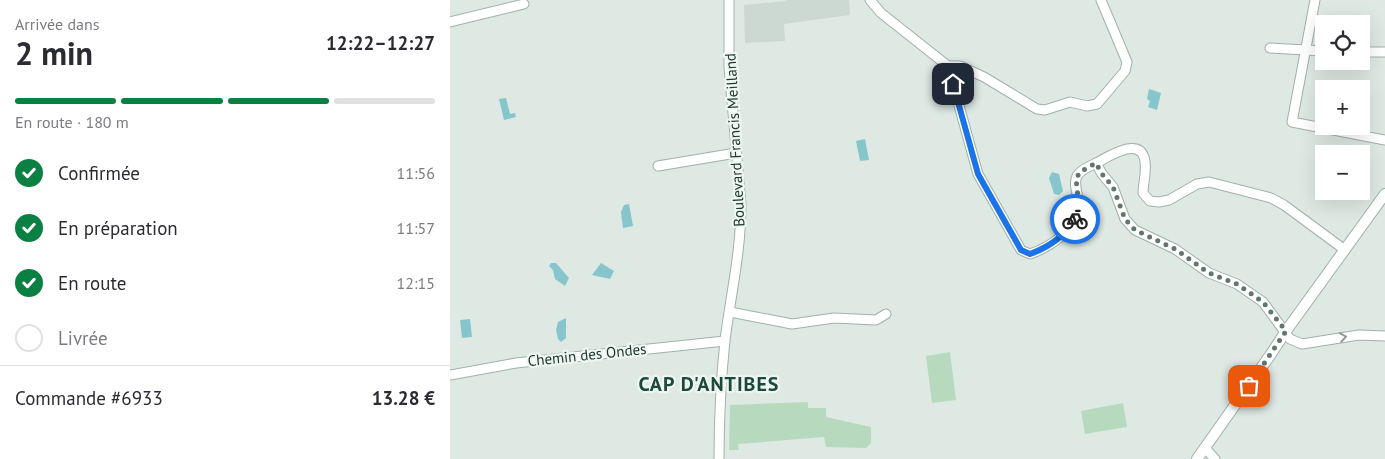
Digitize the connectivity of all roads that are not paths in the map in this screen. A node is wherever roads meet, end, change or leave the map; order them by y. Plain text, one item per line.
1 (729, 0) edge
2 (870, 0) edge
3 (1101, 0) edge
4 (1315, 0) edge
5 (524, 4) dead end
6 (450, 22) edge
7 (1270, 48) dead end
8 (1305, 50) junction
9 (1315, 51) edge
10 (1370, 52) edge
11 (1385, 52) edge
12 (948, 66) junction
13 (1385, 140) edge
14 (736, 154) junction
15 (1096, 163) junction
16 (658, 166) dead end
17 (1385, 194) edge
18 (1345, 250) junction
19 (730, 312) junction
20 (886, 314) dead end
21 (1286, 331) junction
22 (1385, 336) edge
23 (725, 341) junction
24 (450, 375) edge
25 (1205, 448) junction
26 (719, 459) edge
27 (1197, 459) edge
28 (1214, 459) edge

1 - 14 street, Boulevard Francis Meilland
2 - 12 street
3 - 12 street
4 - 8 street
5 - 6 street
7 - 8 street
8 - 9 street
8 - 13 street
10 - 11 street
12 - 15 street
14 - 16 street
14 - 19 street, Boulevard Francis Meilland
15 - 18 street
15 - 21 street
17 - 18 street
18 - 21 street
19 - 20 street
19 - 23 street, Boulevard Francis Meilland
21 -> 22 street
21 - 25 street
23 - 24 street, Chemin des Ondes
23 - 26 street, Boulevard Francis Meilland
25 - 27 street
25 - 28 street

